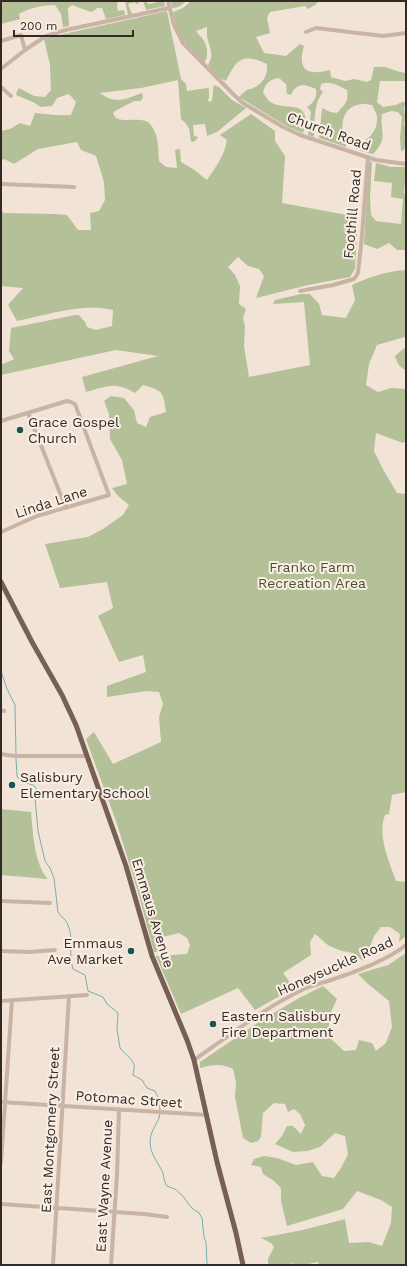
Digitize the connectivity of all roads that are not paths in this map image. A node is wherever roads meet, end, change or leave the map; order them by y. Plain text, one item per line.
1 (168, 1) edge
2 (169, 8) junction
3 (306, 32) dead end
4 (406, 32) edge
5 (1, 41) edge
6 (25, 50) junction
7 (1, 69) edge
8 (1, 87) edge
9 (11, 96) dead end
10 (368, 157) junction
11 (406, 164) edge
12 (1, 184) edge
13 (74, 187) dead end
14 (300, 291) dead end
15 (28, 413) junction
16 (1, 420) edge
17 (66, 508) junction
18 (1, 532) edge
19 (1, 582) edge
20 (1, 754) edge
21 (87, 756) junction
22 (1, 901) edge
23 (50, 902) dead end
24 (406, 945) edge
25 (55, 950) dead end
26 (1, 951) edge
27 (87, 995) dead end
28 (69, 996) junction
29 (12, 1000) junction
30 (1, 1001) edge
31 (194, 1060) junction
32 (3, 1102) edge
33 (62, 1106) junction
34 (119, 1109) junction
35 (207, 1115) junction
36 (1, 1162) edge
37 (1, 1204) edge
38 (56, 1208) junction
39 (115, 1212) junction
40 (167, 1216) dead end
41 (53, 1265) edge
42 (111, 1265) edge
43 (243, 1265) edge

1 - 2 street, Church Road
2 - 6 street
2 - 10 street, Church Road
3 - 4 street
5 - 6 street
6 - 7 street
8 - 9 street
10 - 11 street, Church Road
10 - 14 street, Foothill Road
12 - 13 street
15 - 16 street
15 - 17 street
15 - 17 street, Linda Lane
17 - 18 street, Linda Lane
19 - 21 main road, Emmaus Avenue
20 - 21 street
21 - 31 main road, Emmaus Avenue
22 - 23 street
24 - 31 street, Honeysuckle Road
25 - 26 street
27 - 28 street
28 - 29 street
28 - 33 street, East Montgomery Street
29 - 30 street
29 - 32 street
31 - 35 main road, Emmaus Avenue
32 - 33 street, Potomac Street
32 - 36 street
33 - 34 street, Potomac Street
33 - 38 street, East Montgomery Street
34 - 35 street, Potomac Street
34 - 39 street, East Wayne Avenue
35 - 43 main road, Emmaus Avenue
37 - 38 street
38 - 39 street
38 - 41 street, East Montgomery Street
39 - 40 street
39 - 42 street, East Wayne Avenue

